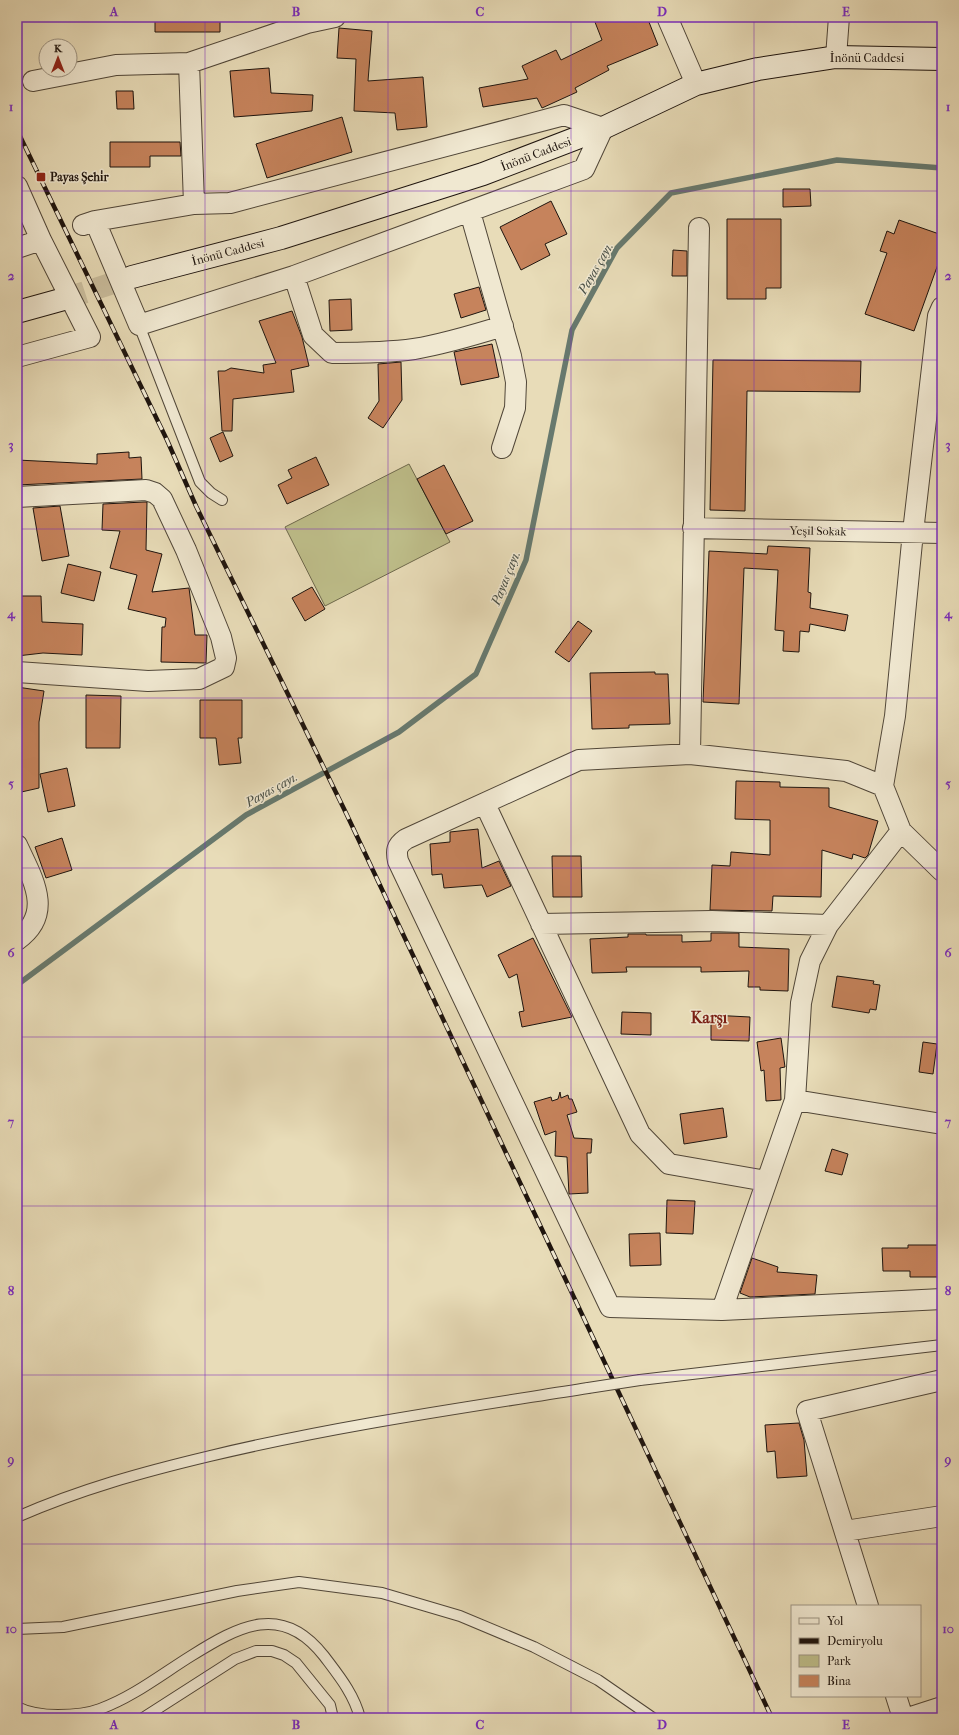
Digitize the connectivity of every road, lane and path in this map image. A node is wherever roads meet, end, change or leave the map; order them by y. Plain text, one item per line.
1 (335, 17) edge
2 (667, 17) edge
3 (839, 17) edge
4 (306, 20) edge
5 (836, 57) junction
6 (942, 59) edge
7 (189, 63) junction
8 (33, 81) dead end
9 (696, 84) junction
10 (603, 128) junction
11 (17, 186) edge
12 (194, 204) junction
13 (470, 212) junction
14 (699, 228) dead end
15 (41, 240) junction
16 (17, 248) edge
17 (294, 276) junction
18 (132, 277) tunnel mouth
19 (64, 299) tunnel mouth
20 (942, 307) edge
21 (17, 312) edge
22 (139, 326) junction
23 (503, 326) junction
24 (17, 357) edge
25 (502, 448) dead end
26 (17, 496) edge
27 (222, 500) dead end
28 (694, 528) junction
29 (913, 532) junction
30 (942, 533) edge
31 (17, 672) edge
32 (690, 754) junction
33 (883, 786) junction
34 (485, 804) junction
35 (902, 831) junction
36 (17, 845) edge
37 (942, 871) edge
38 (541, 924) junction
39 (828, 925) junction
40 (17, 940) edge
41 (795, 1100) junction
42 (942, 1124) edge
43 (766, 1181) junction
44 (942, 1299) edge
45 (722, 1310) junction
46 (942, 1345) edge
47 (942, 1380) edge
48 (942, 1516) edge
49 (17, 1517) edge
50 (845, 1532) junction
51 (868, 1605) edge
52 (17, 1629) edge
53 (896, 1697) edge
54 (17, 1707) edge
55 (942, 1707) edge
56 (143, 1718) edge
57 (333, 1718) edge
58 (360, 1718) edge
59 (653, 1718) edge
60 (903, 1718) edge
61 (908, 1718) edge

1 - 4 street
2 - 9 street
3 - 5 street
4 - 7 street
5 - 6 main road, İnönü Caddesi
5 - 9 main road, İnönü Caddesi
7 - 8 street
7 - 12 street
9 - 10 main road, İnönü Caddesi
10 - 12 street
10 - 13 street
10 - 18 main road, İnönü Caddesi
11 - 15 street
12 - 22 street
13 - 17 street
13 - 23 street
14 - 28 street
15 - 16 street
15 - 24 street
17 - 22 street
17 - 23 street
19 - 21 main road
20 - 29 street
22 - 27 lane
23 - 25 street
26 - 31 street
28 - 29 street, Yeşil Sokak
28 - 32 street
29 - 30 street, Yeşil Sokak
29 - 33 street
32 - 33 street
32 - 34 street
33 - 35 street
34 - 38 street
34 - 45 street
35 - 37 street
35 - 39 street
36 - 40 street
38 - 39 street
38 - 43 street
39 - 41 street
41 - 42 street
41 - 43 street
43 - 45 street
44 - 45 street
46 - 49 lane, bridge
47 - 50 street
48 - 50 street
50 - 51 street
52 - 59 lane
53 - 60 street
54 - 58 lane
55 - 61 street
56 - 57 lane

